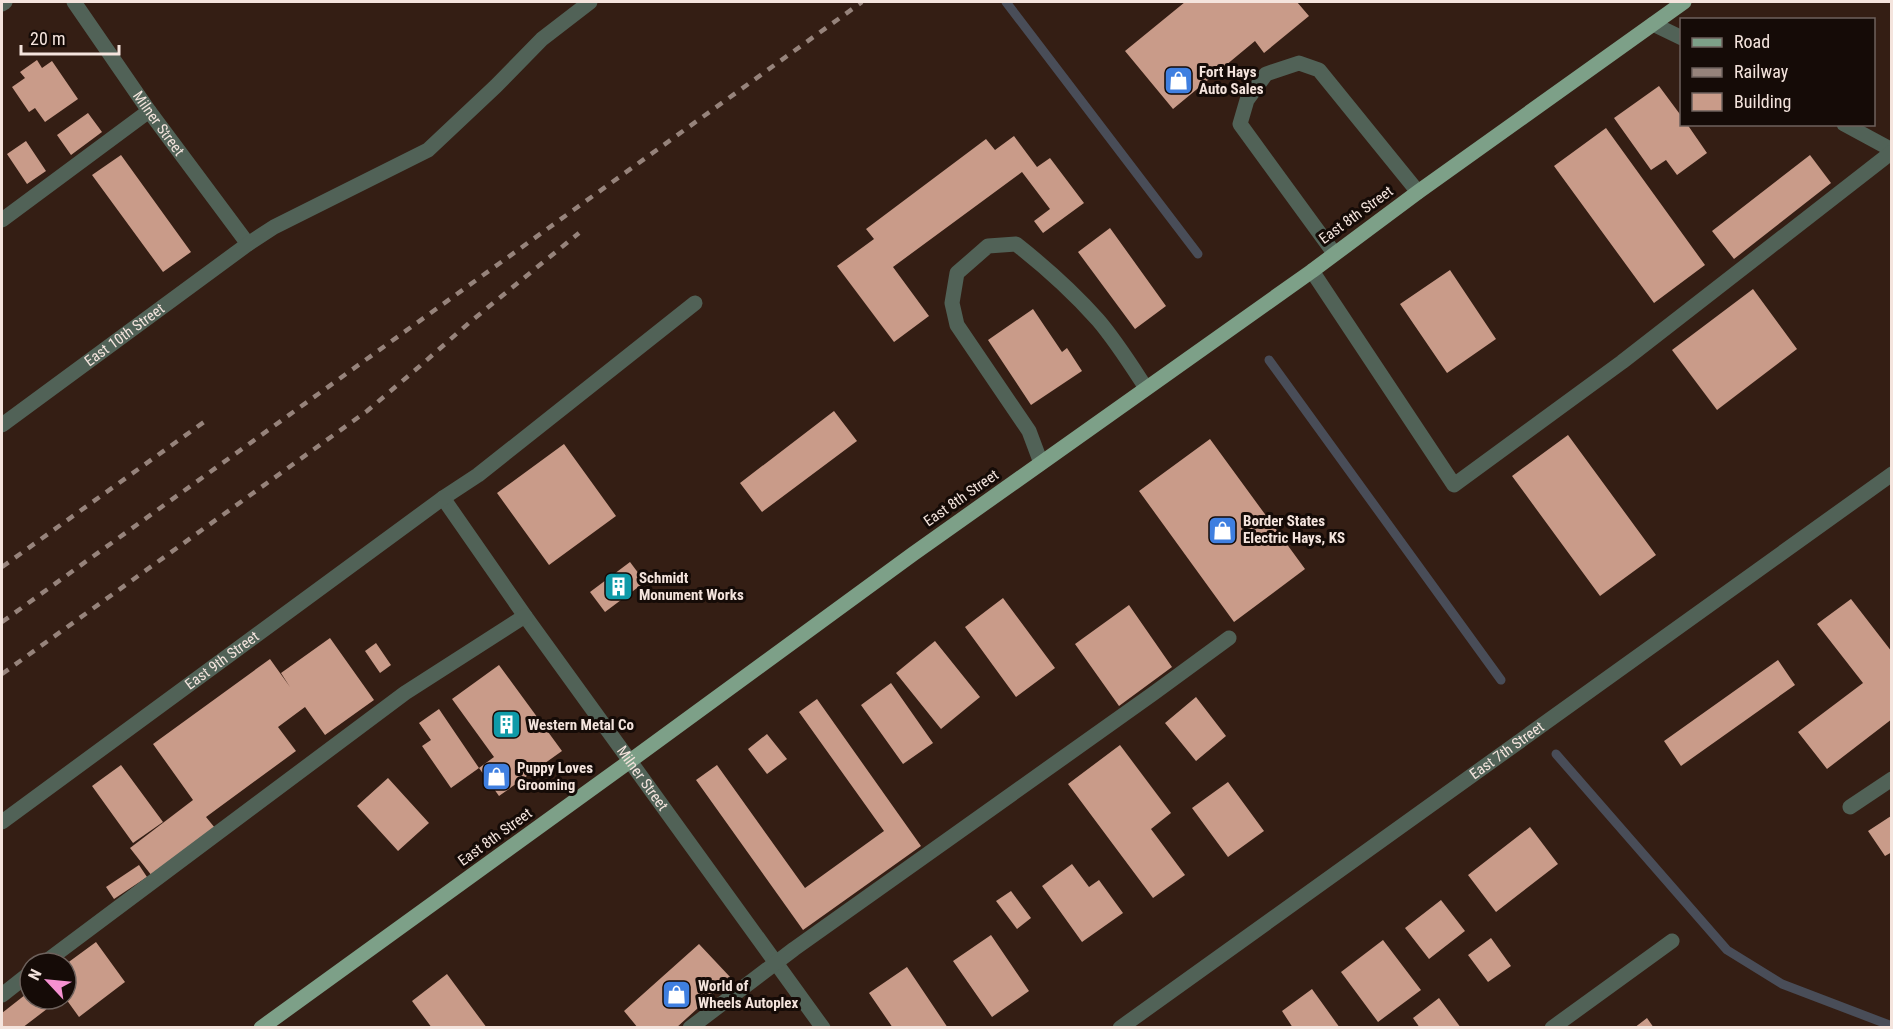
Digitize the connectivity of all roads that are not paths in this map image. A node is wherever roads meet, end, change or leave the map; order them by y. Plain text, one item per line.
1 (74, 2) edge
2 (591, 2) edge
3 (1684, 2) edge
4 (1653, 24) junction
5 (1680, 37) edge
6 (149, 111) junction
7 (1848, 126) edge
8 (1892, 151) edge
9 (1418, 192) junction
10 (2, 220) edge
11 (248, 244) junction
12 (1334, 253) junction
13 (1312, 271) junction
14 (695, 303) dead end
15 (1146, 388) junction
16 (2, 425) edge
17 (1041, 463) junction
18 (1892, 474) edge
19 (443, 498) junction
20 (525, 616) junction
21 (1229, 638) dead end
22 (630, 761) junction
23 (1892, 779) edge
24 (1850, 807) dead end
25 (2, 822) edge
26 (1671, 941) dead end
27 (60, 951) edge
28 (777, 962) junction
29 (18, 983) edge
30 (2, 995) edge
31 (261, 1028) edge
32 (690, 1028) edge
33 (823, 1028) edge
34 (1120, 1028) edge
35 (1552, 1028) edge

1 - 6 street, Milner Street
2 - 11 street, East 10th Street
3 - 4 main road, East 8th Street
4 - 5 street
4 - 9 main road, East 8th Street
6 - 10 street
6 - 11 street, Milner Street
7 - 8 street
8 - 13 street
9 - 12 main road, East 8th Street
9 - 12 street
11 - 16 street, East 10th Street
12 - 13 main road, East 8th Street
13 - 15 main road, East 8th Street
14 - 19 street, East 9th Street
15 - 17 main road, East 8th Street
15 - 17 street
17 - 22 main road, East 8th Street
18 - 34 street, East 7th Street
19 - 20 street, Milner Street
19 - 25 street, East 9th Street
20 - 22 street, Milner Street
20 - 27 street
21 - 28 street
22 - 28 street, Milner Street
22 - 31 main road, East 8th Street
23 - 24 street
26 - 35 street
28 - 32 street
28 - 33 street, Milner Street
29 - 30 street

